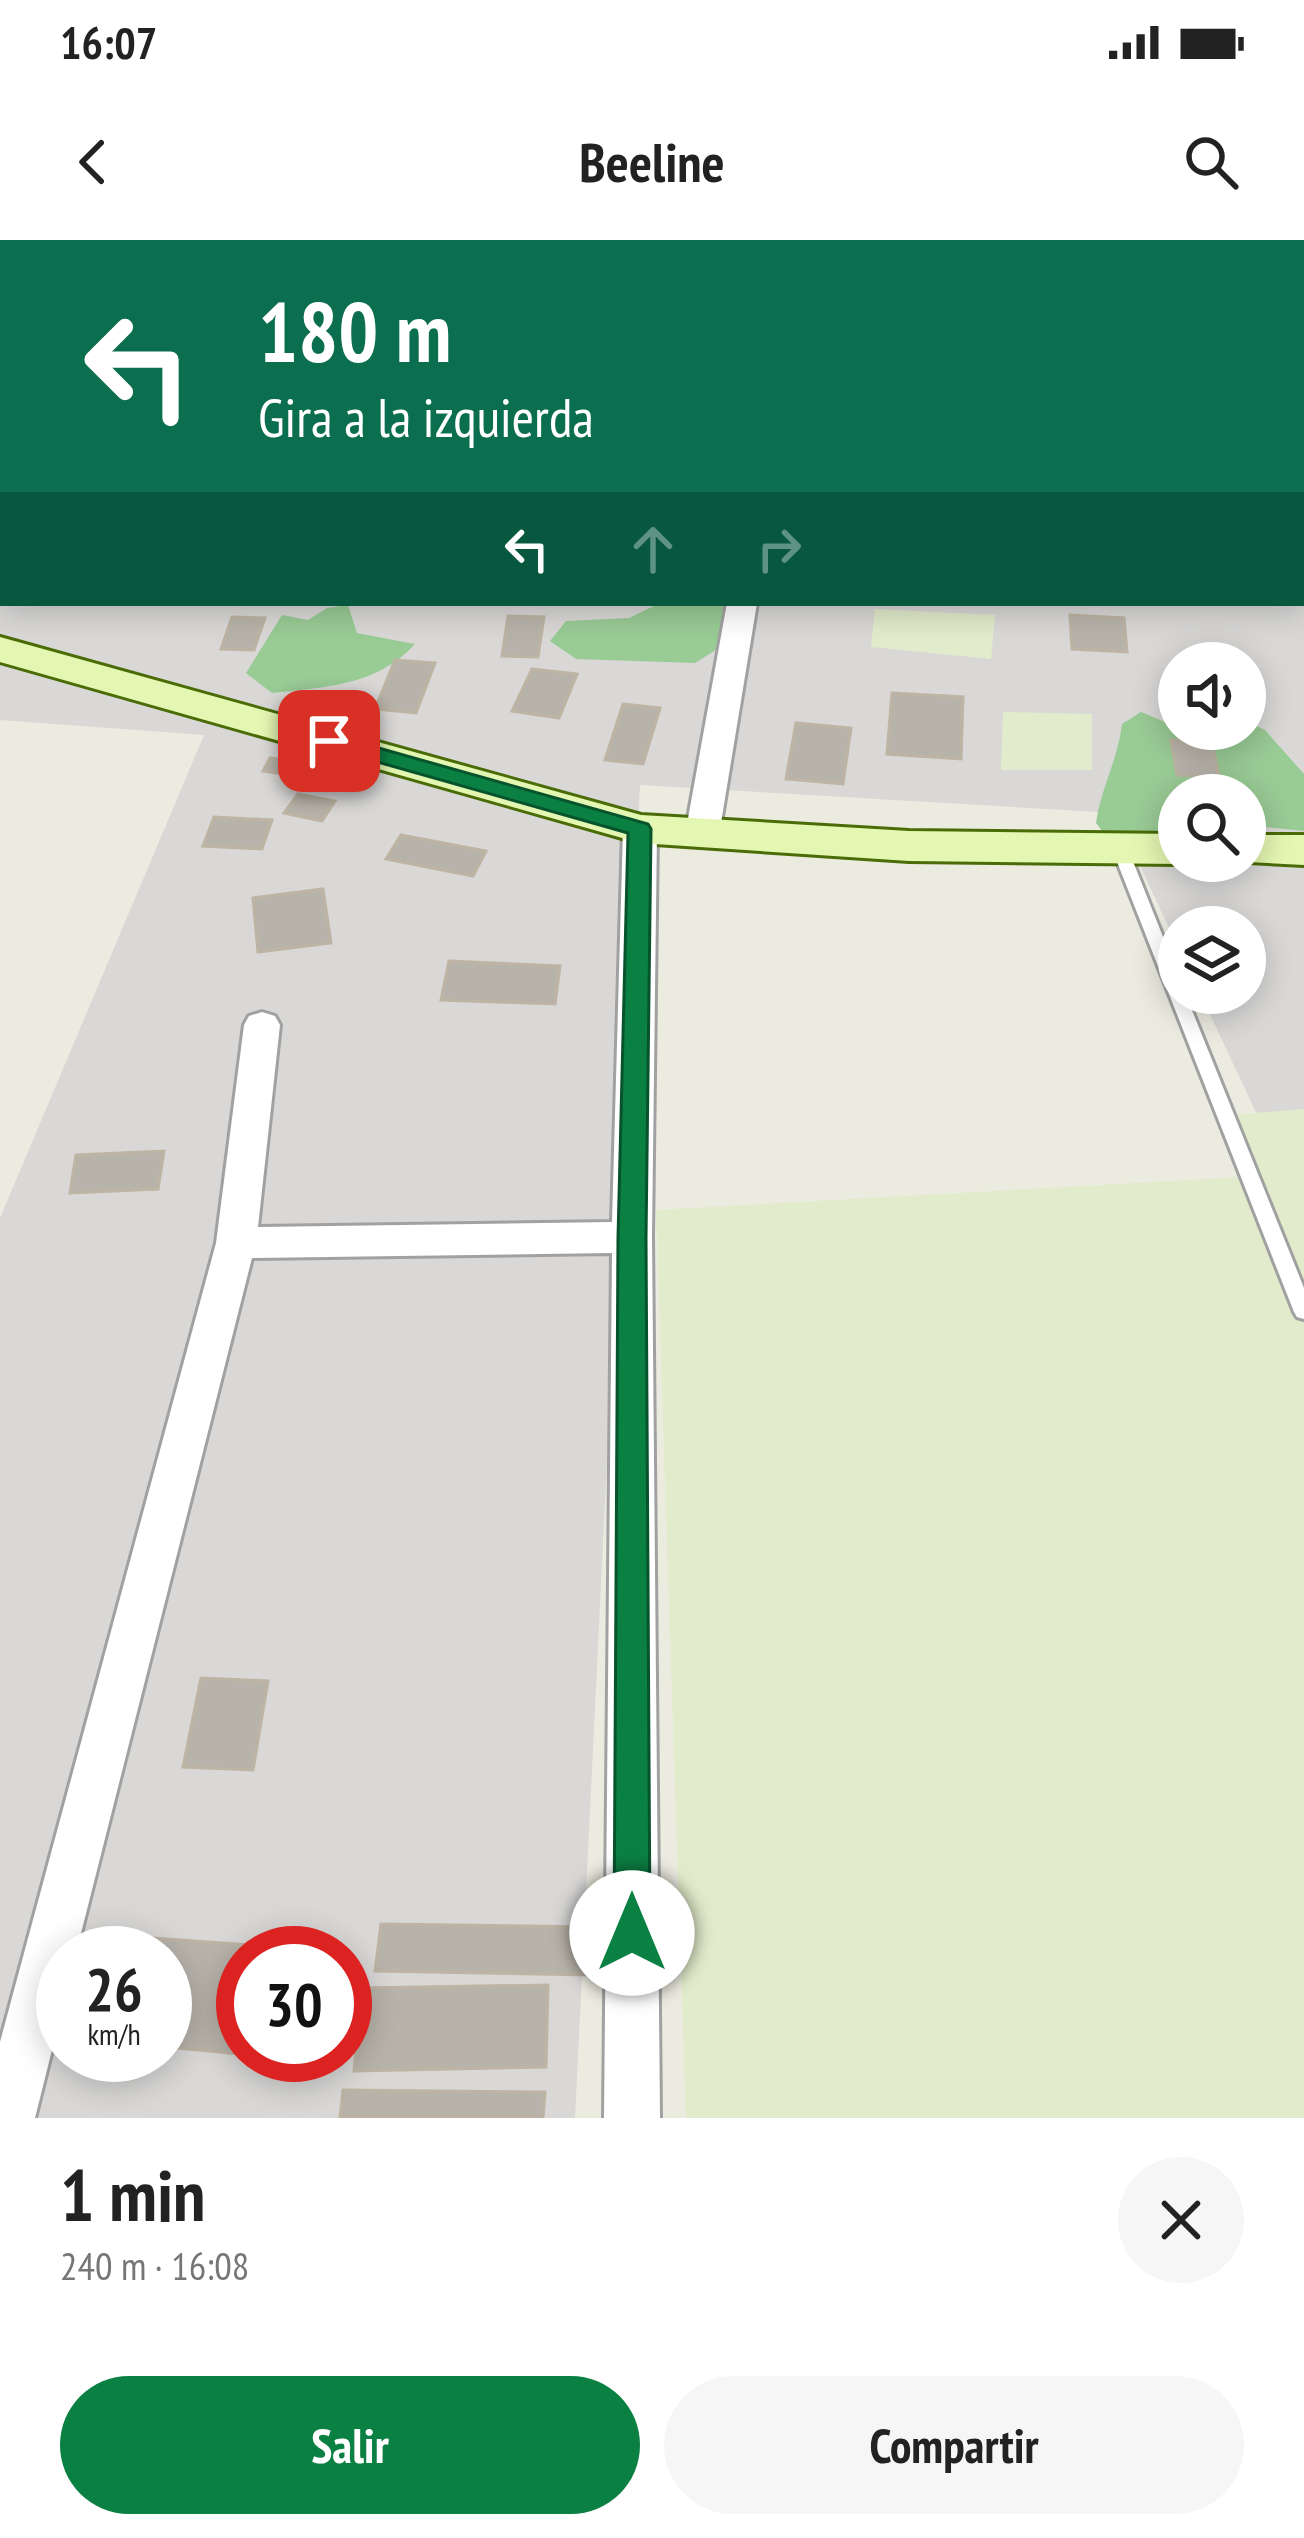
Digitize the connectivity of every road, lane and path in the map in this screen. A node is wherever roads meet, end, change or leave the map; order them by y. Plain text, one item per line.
1 (741, 606) edge
2 (0, 649) edge
3 (640, 829) junction
4 (702, 835) junction
5 (1120, 849) junction
6 (1158, 849) edge
7 (1266, 850) edge
8 (1304, 850) edge
9 (262, 1025) dead end
10 (632, 1238) junction
11 (236, 1244) junction
12 (1304, 1312) edge
13 (7, 2118) edge
14 (632, 2118) edge

1 - 4 street
2 - 3 street
3 - 4 street
3 - 10 street
4 - 5 street
5 - 6 street
5 - 12 lane
7 - 8 street
9 - 11 street
10 - 11 street
10 - 14 street
11 - 13 street

